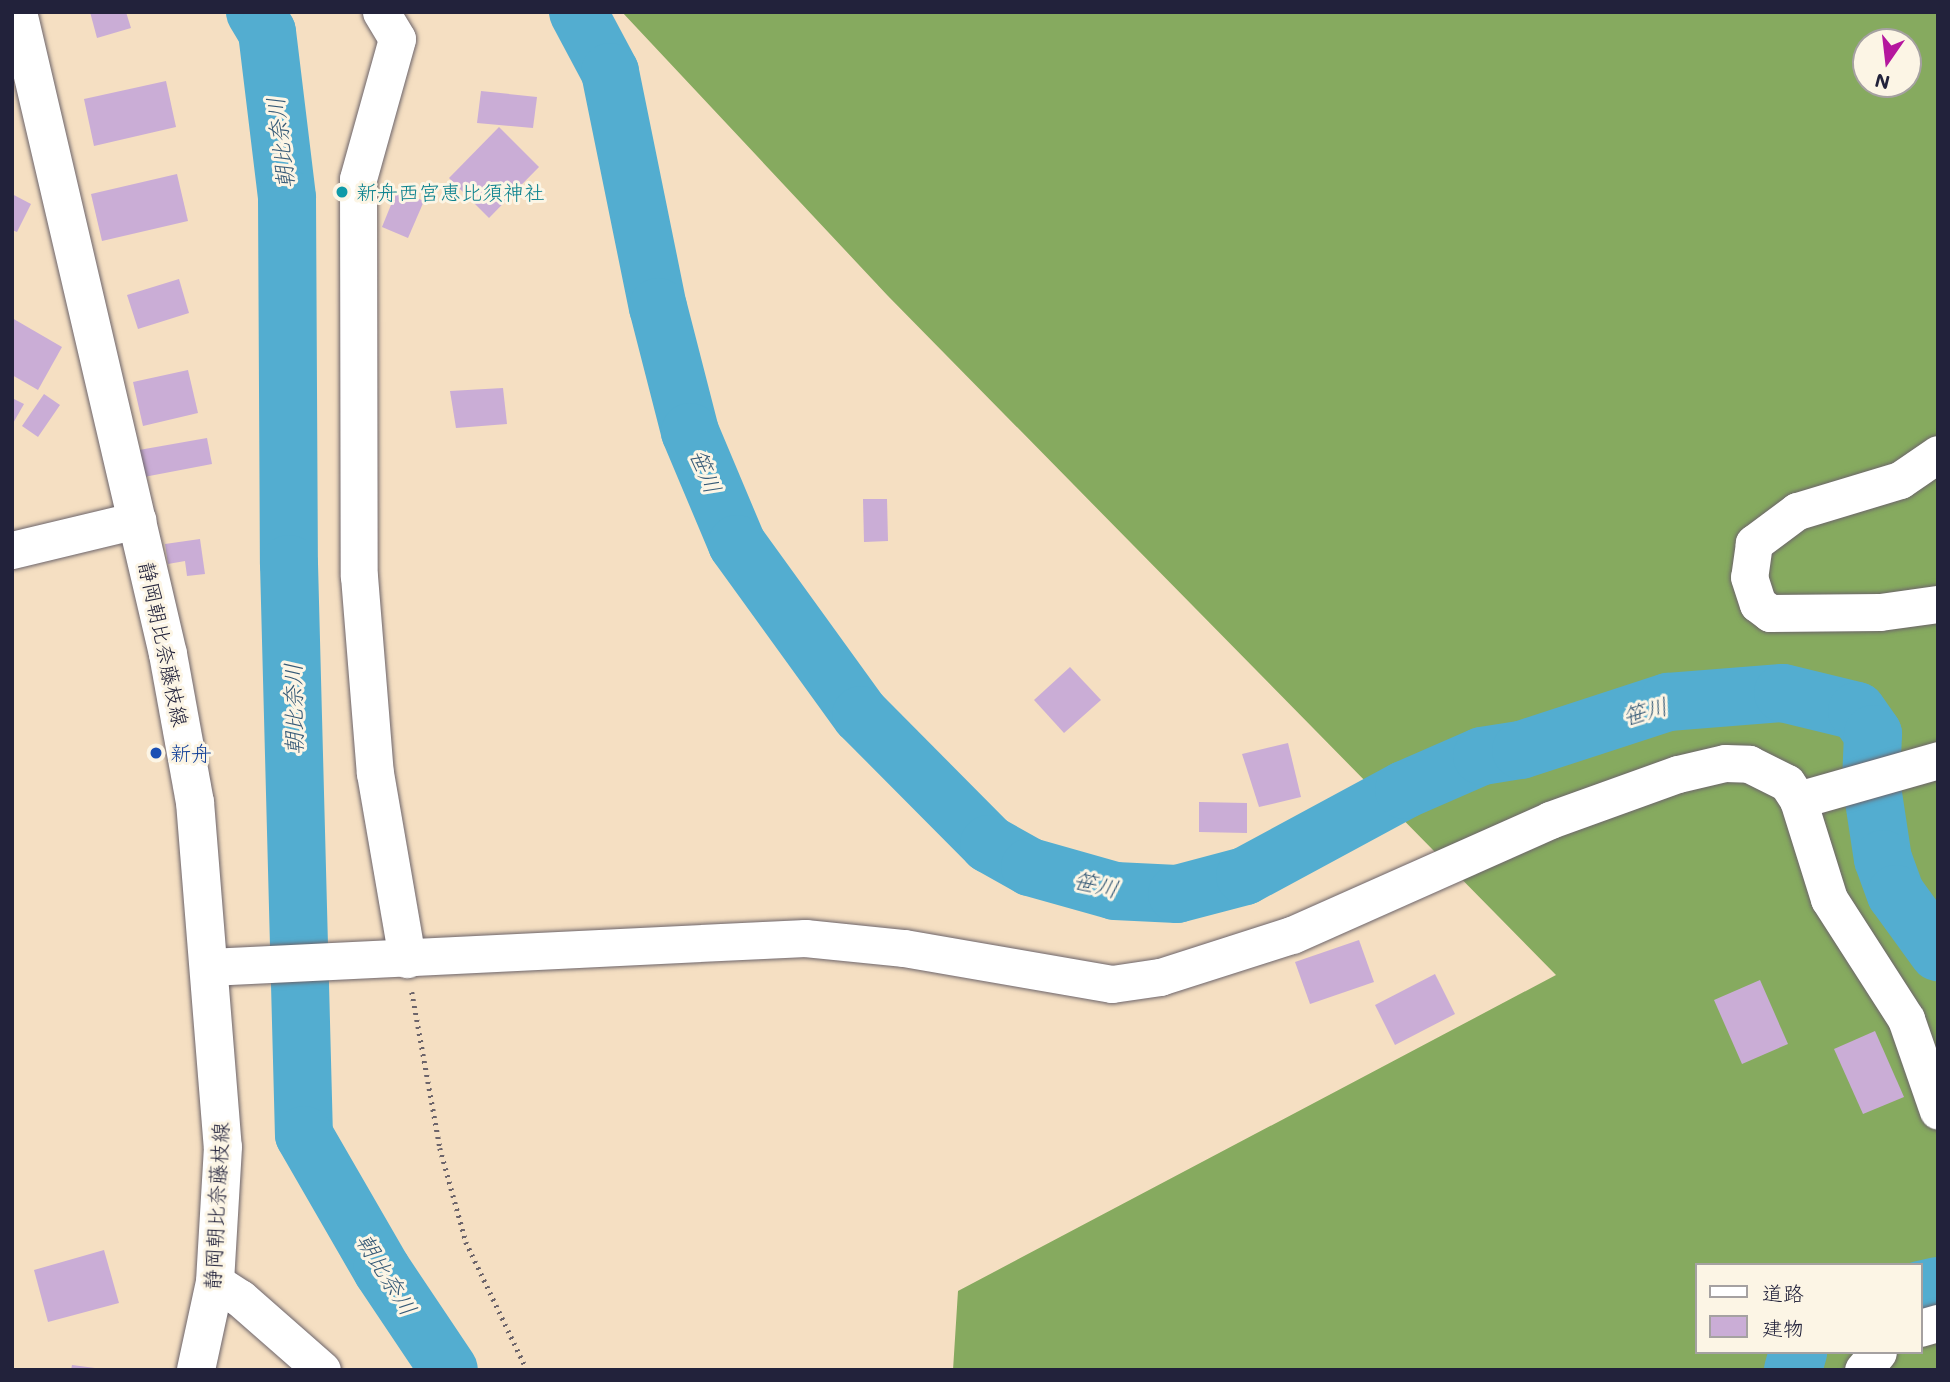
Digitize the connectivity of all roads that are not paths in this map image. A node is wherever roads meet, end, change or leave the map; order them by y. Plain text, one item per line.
1 (18, 12) edge
2 (389, 25) edge
3 (1938, 454) edge
4 (137, 520) junction
5 (12, 550) edge
6 (1938, 604) edge
7 (1938, 760) edge
8 (1798, 800) junction
9 (394, 959) junction
10 (220, 966) junction
11 (1938, 1111) edge
12 (215, 1283) junction
13 (1876, 1354) edge
14 (196, 1370) edge
15 (322, 1370) edge
16 (1863, 1370) edge

1 - 4 main road, 静岡朝比奈藤枝線
2 - 9 street
3 - 6 street
4 - 5 street
4 - 10 main road, 静岡朝比奈藤枝線
7 - 8 street
8 - 9 street
8 - 11 street
9 - 10 street
10 - 12 main road, 静岡朝比奈藤枝線
12 - 14 main road, 静岡朝比奈藤枝線
12 - 15 street
13 - 16 street

